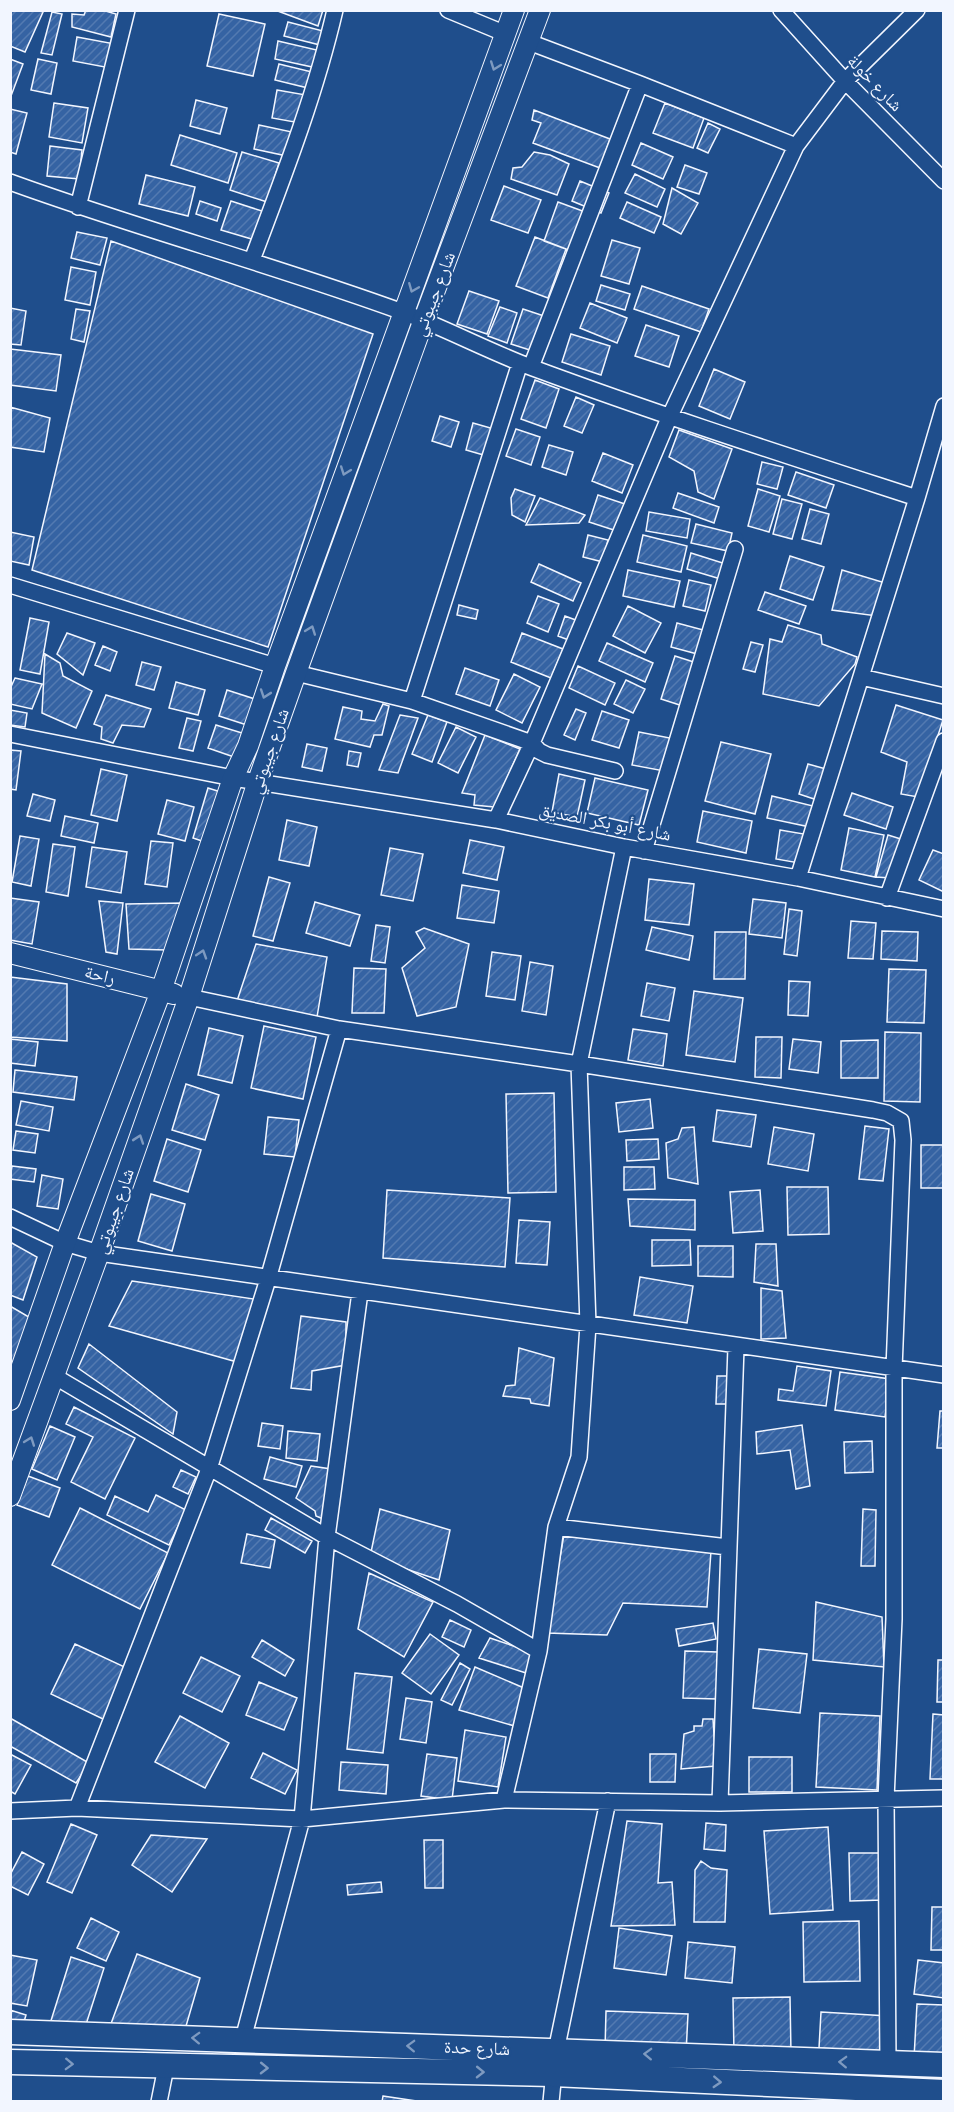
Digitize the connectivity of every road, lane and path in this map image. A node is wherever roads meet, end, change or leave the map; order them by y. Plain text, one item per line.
1 (127, 10) edge
2 (335, 10) edge
3 (448, 10) edge
4 (514, 10) edge
5 (540, 10) edge
6 (781, 10) edge
7 (918, 10) edge
8 (506, 34) junction
9 (529, 42) junction
10 (845, 81) junction
11 (640, 84) junction
12 (796, 146) junction
13 (10, 182) edge
14 (944, 182) edge
15 (78, 207) junction
16 (252, 260) junction
17 (422, 263) junction
18 (442, 272) junction
19 (403, 312) junction
20 (423, 322) junction
21 (525, 365) junction
22 (944, 406) edge
23 (669, 418) junction
24 (917, 498) junction
25 (735, 549) dead end
26 (10, 585) edge
27 (275, 666) junction
28 (296, 673) junction
29 (861, 677) junction
30 (944, 696) edge
31 (412, 701) junction
32 (10, 734) edge
33 (944, 741) edge
34 (532, 743) junction
35 (615, 771) dead end
36 (232, 778) junction
37 (258, 781) junction
38 (496, 820) junction
39 (624, 847) junction
40 (644, 851) junction
41 (798, 878) junction
42 (887, 898) junction
43 (944, 909) edge
44 (10, 953) edge
45 (161, 991) junction
46 (189, 997) junction
47 (339, 1029) junction
48 (579, 1064) junction
49 (10, 1217) edge
50 (65, 1243) junction
51 (99, 1253) junction
52 (268, 1279) junction
53 (360, 1292) junction
54 (588, 1325) junction
55 (736, 1347) junction
56 (894, 1369) junction
57 (944, 1375) edge
58 (54, 1376) junction
59 (10, 1400) edge
60 (209, 1469) junction
61 (10, 1496) edge
62 (556, 1527) junction
63 (327, 1537) junction
64 (728, 1547) junction
65 (539, 1651) junction
66 (944, 1798) edge
67 (886, 1799) junction
68 (504, 1800) junction
69 (608, 1801) junction
70 (720, 1803) junction
71 (77, 1808) junction
72 (10, 1811) edge
73 (302, 1820) junction
74 (10, 2032) edge
75 (243, 2039) junction
76 (10, 2062) edge
77 (554, 2062) junction
78 (888, 2063) junction
79 (944, 2065) edge
80 (166, 2067) junction
81 (944, 2092) edge
82 (159, 2102) edge
83 (551, 2102) edge

1 - 15 street
2 - 16 street
3 - 8 street
4 - 8 street, شارع جيبوتي
5 - 9 street, شارع جيبوتي
6 - 10 street, شارع خولة
7 - 10 street
8 - 9 street
8 -> 17 street, شارع جيبوتي
9 - 11 street
9 - 18 street, شارع جيبوتي
10 - 12 street
10 - 14 street, شارع خولة
11 - 12 street
11 - 21 street
12 - 23 street
13 - 15 street
15 - 16 street
16 - 19 street
17 - 18 street
17 -> 19 street, شارع جيبوتي
18 - 20 street, شارع جيبوتي
19 - 20 street
19 -> 27 street, شارع جيبوتي
20 - 21 street
28 -> 20 street, شارع جيبوتي
21 - 23 street
21 - 31 street
22 - 24 street
23 - 24 street
23 - 34 street
24 - 29 street
25 - 40 street
26 - 27 street
27 -> 36 street, شارع جيبوتي
28 - 31 street
28 - 37 street, شارع جيبوتي
29 - 30 street
29 - 41 street
31 - 34 street
32 - 36 street, شارع أبو بكر الصديق
33 - 42 street
34 - 35 street
34 - 38 street
36 - 37 street, شارع أبو بكر الصديق
36 - 45 street, شارع جيبوتي
37 - 38 street, شارع أبو بكر الصديق
46 -> 37 street, شارع جيبوتي
38 - 39 street, شارع أبو بكر الصديق
39 - 40 street, شارع أبو بكر الصديق
39 - 48 street
40 - 41 street, شارع أبو بكر الصديق
41 - 42 street, شارع أبو بكر الصديق
42 - 43 street, شارع أبو بكر الصديق
44 - 45 street, راحة
45 - 46 street, راحة
45 - 50 street, شارع جيبوتي
46 - 47 street
51 -> 46 street, شارع جيبوتي
47 - 48 street
47 - 52 street
48 - 54 street
48 - 56 street
49 - 50 street
50 - 51 street
50 - 59 street, شارع جيبوتي
51 - 52 street
51 - 58 street, شارع جيبوتي
52 - 53 street
52 - 60 street
53 - 54 street
53 - 63 street
54 - 55 street
54 - 62 street
55 - 56 street
55 - 64 street
56 - 57 street
56 - 67 street
58 - 60 street
61 -> 58 street, شارع جيبوتي
60 - 63 street
60 - 71 street
62 - 64 street
62 - 65 street
63 - 65 street
63 - 73 street
64 - 70 street
65 - 68 street
66 - 67 street
67 - 70 street
67 - 78 street
68 - 69 street
68 - 73 street
69 - 70 street
69 - 77 street
71 - 72 street
71 - 73 street
73 - 75 street
75 -> 74 main road, شارع حدة
77 -> 75 main road, شارع حدة
76 -> 80 main road, شارع حدة
78 -> 77 main road, شارع حدة
80 -> 77 main road, شارع حدة
77 -> 81 main road, شارع حدة
77 - 83 street
78 - 79 main road, شارع حدة
80 - 82 street

